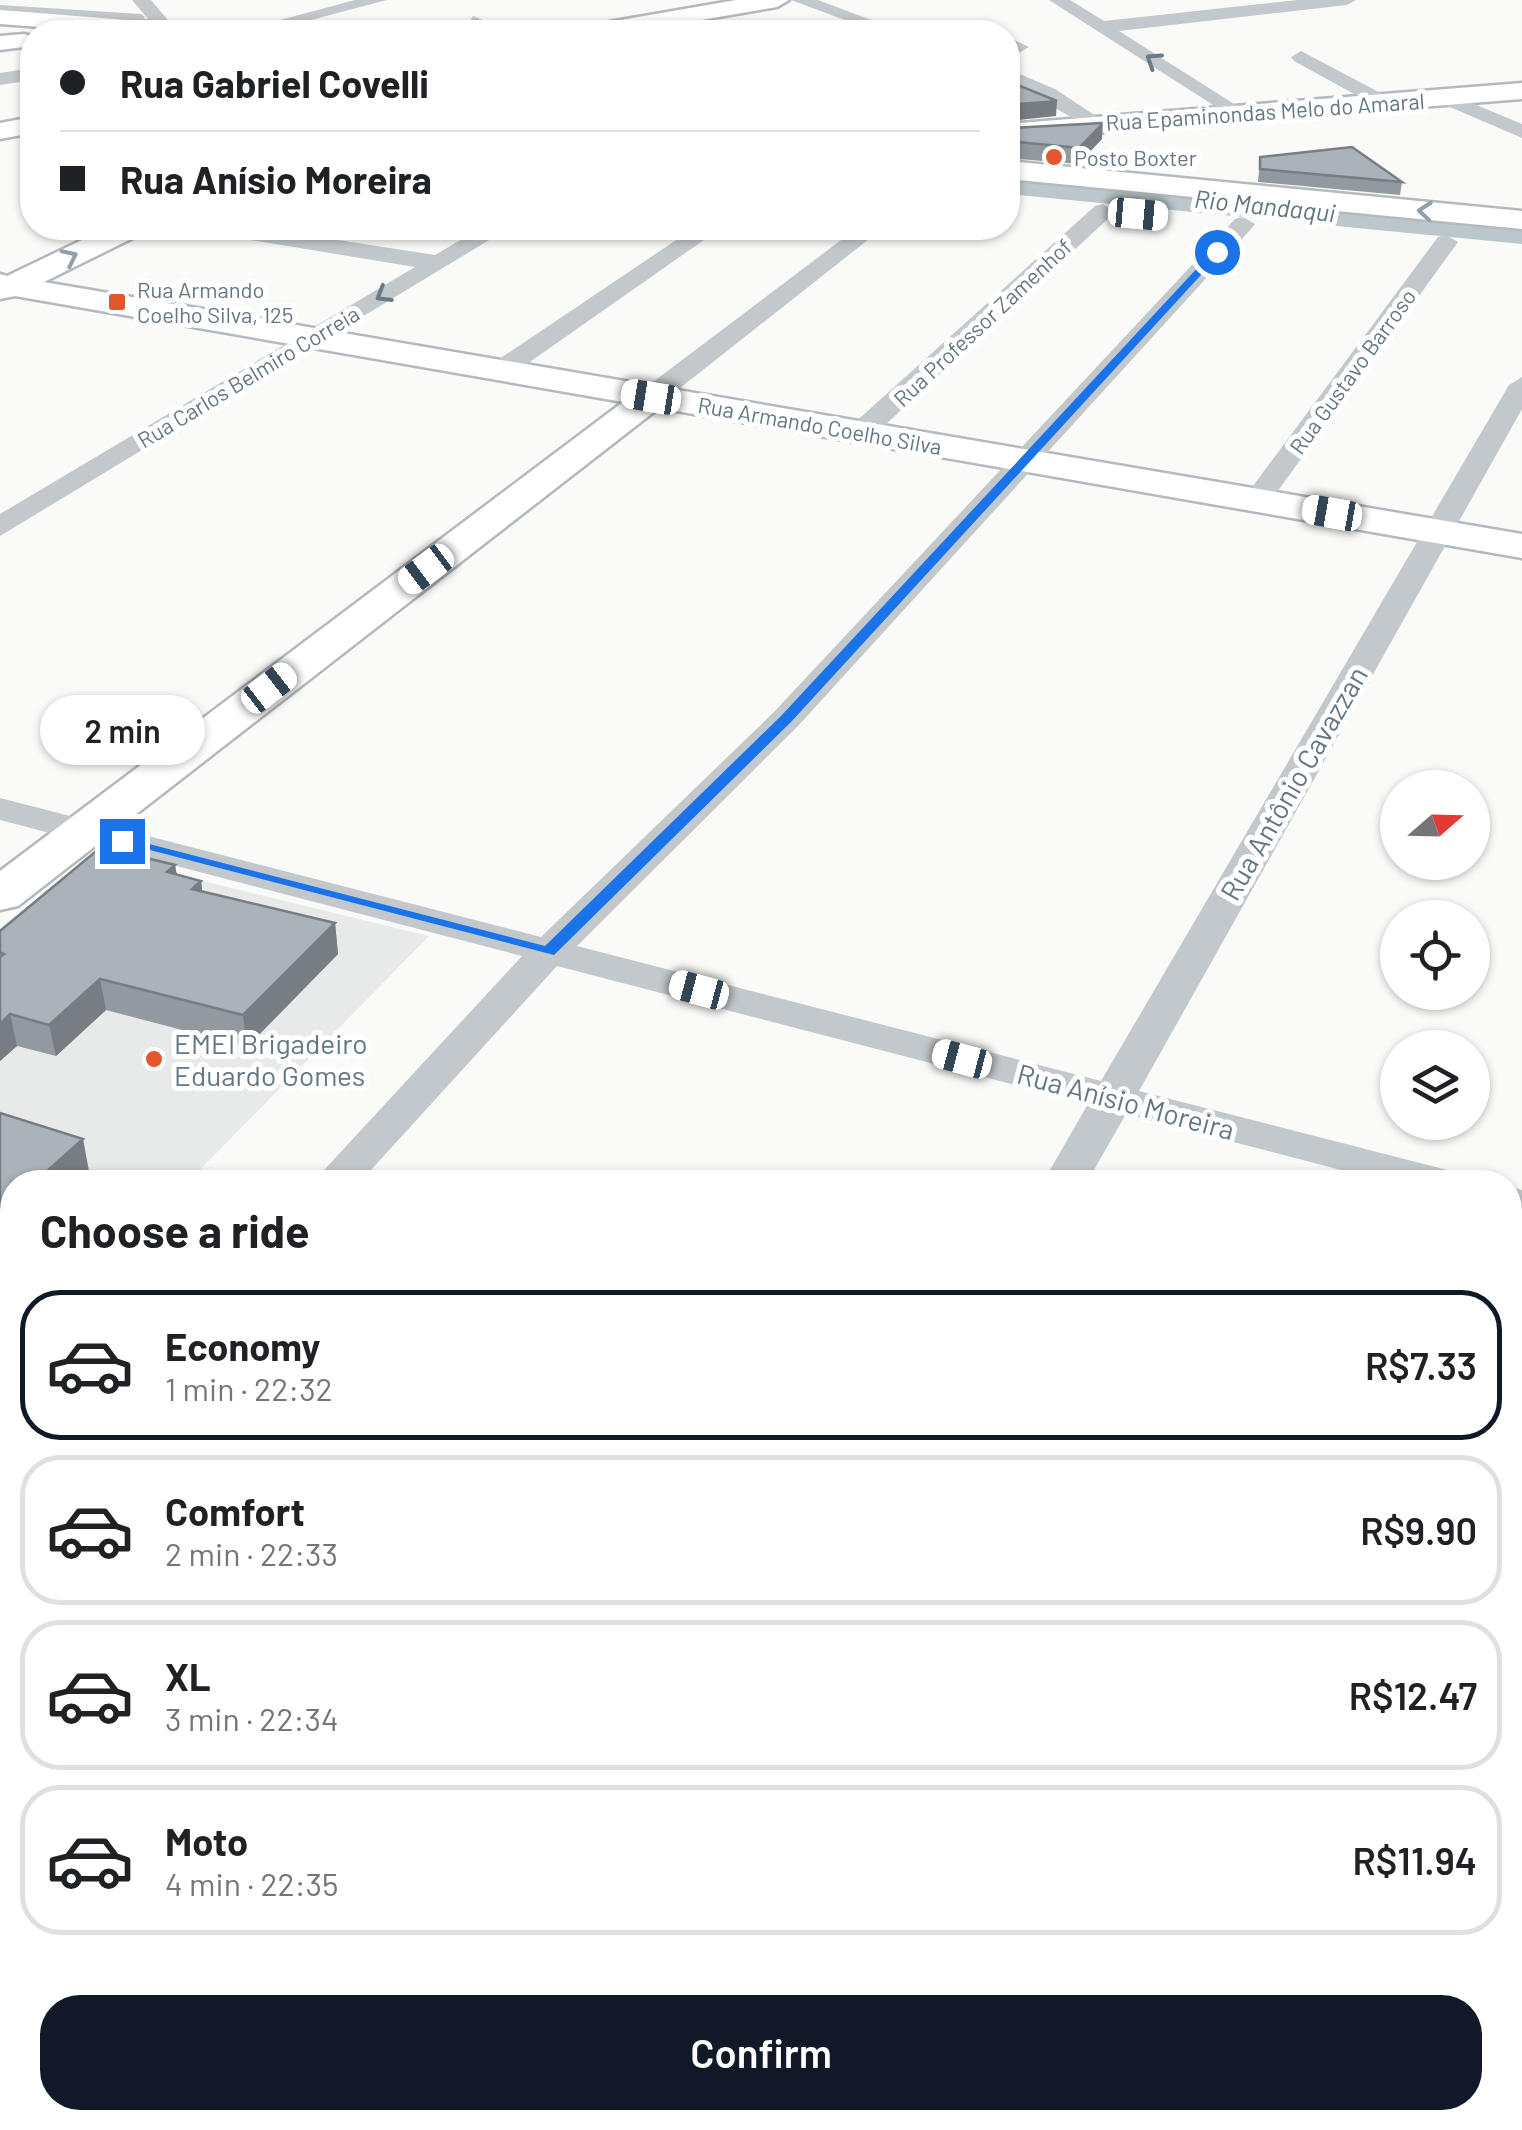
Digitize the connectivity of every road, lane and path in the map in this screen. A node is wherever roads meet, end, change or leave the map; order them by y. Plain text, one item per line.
1 (21, 0) edge
2 (36, 0) edge
3 (378, 0) edge
4 (777, 0) edge
5 (800, 0) edge
6 (1058, 0) edge
7 (1347, 0) edge
8 (712, 5) edge
9 (0, 6) edge
10 (0, 17) edge
11 (134, 19) edge
12 (294, 20) edge
13 (645, 20) edge
14 (859, 20) edge
15 (1101, 27) junction
16 (1301, 57) dead end
17 (1020, 80) edge
18 (1522, 91) edge
19 (1444, 97) junction
20 (1384, 102) junction
21 (1235, 113) junction
22 (1098, 124) junction
23 (1020, 131) edge
24 (1522, 132) edge
25 (1020, 171) edge
26 (1020, 200) edge
27 (1103, 211) junction
28 (1138, 214) dead end
29 (1208, 220) dead end
30 (1522, 220) edge
31 (1243, 224) junction
32 (1280, 227) dead end
33 (1317, 230) dead end
34 (104, 240) edge
35 (298, 240) edge
36 (324, 240) edge
37 (476, 240) edge
38 (690, 240) edge
39 (856, 240) edge
40 (1446, 242) junction
41 (318, 243) junction
42 (1522, 248) edge
43 (437, 263) junction
44 (3, 287) edge
45 (310, 338) junction
46 (498, 372) junction
47 (1522, 384) edge
48 (651, 397) junction
49 (861, 432) junction
50 (1024, 460) junction
51 (1258, 500) junction
52 (0, 527) edge
53 (1438, 532) junction
54 (1522, 546) edge
55 (0, 809) edge
56 (82, 831) junction
57 (0, 895) edge
58 (548, 952) junction
59 (1113, 1098) junction
60 (345, 1170) edge
61 (1072, 1170) edge
62 (1392, 1170) edge

1 - 9 lane
2 - 11 lane
3 - 12 street
4 - 8 street
5 - 14 street
6 - 15 street
7 - 15 street
8 - 13 street
9 - 11 lane
10 - 11 street
21 -> 15 street
16 - 20 street
17 - 22 street
18 - 19 street, Rua Epaminondas Melo do Amaral
19 - 20 street, Rua Epaminondas Melo do Amaral
19 - 24 street
20 - 21 street, Rua Epaminondas Melo do Amaral
21 - 22 street, Rua Epaminondas Melo do Amaral
22 - 23 street, Rua Epaminondas Melo do Amaral
30 -> 25 street
26 - 27 street
27 - 28 street
27 - 49 street, Rua Professor Zamenhof
29 - 31 street
31 - 32 street
31 - 50 street
33 - 40 street
44 -> 34 street
35 - 41 street
36 - 41 street
37 - 43 street, Rua Carlos Belmiro Correia
38 - 46 street
39 - 48 street
40 - 42 street
40 - 51 street, Rua Gustavo Barroso
41 - 43 street
43 -> 45 street, Rua Carlos Belmiro Correia
44 - 45 street, Rua Armando Coelho Silva
45 - 46 street, Rua Armando Coelho Silva
45 - 52 street, Rua Carlos Belmiro Correia
46 - 48 street, Rua Armando Coelho Silva
47 - 53 street, Rua Antônio Cavazzan
48 - 49 street, Rua Armando Coelho Silva
48 - 56 street
49 - 50 street, Rua Armando Coelho Silva
50 - 51 street, Rua Armando Coelho Silva
50 - 58 street
51 - 53 street, Rua Armando Coelho Silva
53 - 54 street, Rua Armando Coelho Silva
53 - 59 street, Rua Antônio Cavazzan
55 - 56 street, Rua Anísio Moreira
56 - 57 street
56 - 58 street, Rua Anísio Moreira
58 - 59 street, Rua Anísio Moreira
58 - 60 street
59 - 61 street, Rua Antônio Cavazzan
59 - 62 street, Rua Anísio Moreira

